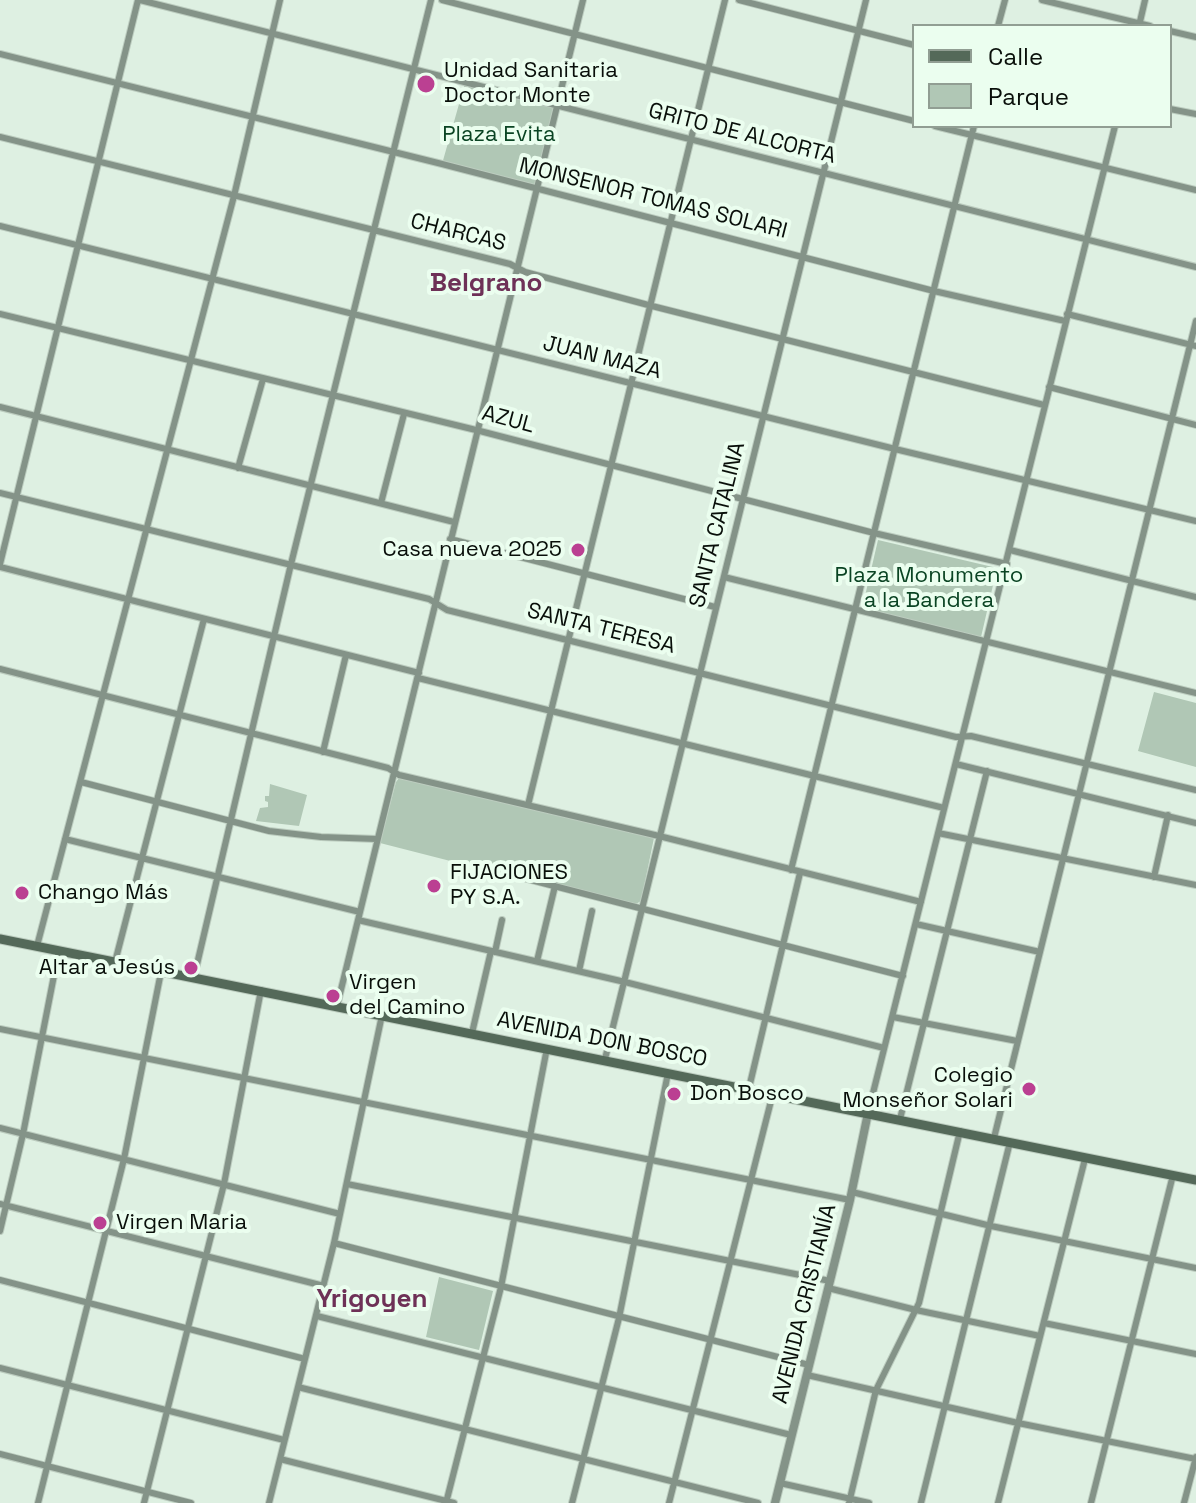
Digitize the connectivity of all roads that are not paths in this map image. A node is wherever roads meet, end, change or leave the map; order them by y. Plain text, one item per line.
1 (139, 0) edge
2 (280, 0) edge
3 (431, 0) edge
4 (442, 0) edge
5 (583, 0) edge
6 (725, 0) edge
7 (739, 0) edge
8 (866, 0) edge
9 (1005, 0) edge
10 (1042, 0) edge
11 (1145, 0) edge
12 (999, 24) edge
13 (1136, 24) edge
14 (1140, 24) edge
15 (858, 31) junction
16 (1172, 31) edge
17 (272, 34) junction
18 (575, 34) junction
19 (1196, 37) edge
20 (912, 44) edge
21 (0, 54) edge
22 (708, 68) junction
23 (413, 69) junction
24 (118, 83) junction
25 (841, 102) junction
26 (557, 105) junction
27 (1172, 109) edge
28 (1196, 114) edge
29 (252, 118) junction
30 (912, 120) edge
31 (943, 128) edge
32 (974, 128) edge
33 (1114, 128) edge
34 (972, 135) junction
35 (0, 137) edge
36 (690, 139) junction
37 (393, 152) junction
38 (99, 162) junction
39 (1104, 168) junction
40 (822, 173) junction
41 (536, 189) junction
42 (1196, 190) edge
43 (234, 196) junction
44 (954, 207) junction
45 (671, 224) junction
46 (0, 226) edge
47 (373, 231) junction
48 (1086, 239) junction
49 (78, 245) junction
50 (803, 255) junction
51 (1196, 267) edge
52 (518, 268) junction
53 (212, 277) junction
54 (934, 291) junction
55 (652, 306) junction
56 (0, 314) edge
57 (354, 314) junction
58 (1066, 318) junction
59 (1196, 321) edge
60 (58, 329) junction
61 (783, 339) junction
62 (1193, 345) edge
63 (498, 351) junction
64 (190, 362) junction
65 (915, 373) junction
66 (263, 379) junction
67 (633, 384) junction
68 (1049, 387) junction
69 (333, 396) junction
70 (1044, 405) junction
71 (0, 407) edge
72 (404, 414) junction
73 (763, 416) junction
74 (37, 417) junction
75 (1172, 419) junction
76 (1196, 425) edge
77 (476, 430) junction
78 (167, 449) junction
79 (895, 449) junction
80 (613, 467) junction
81 (238, 468) junction
82 (1027, 481) junction
83 (310, 485) junction
84 (0, 493) edge
85 (18, 497) junction
86 (743, 499) junction
87 (381, 503) junction
88 (1149, 509) junction
89 (1196, 521) edge
90 (454, 522) junction
91 (147, 528) junction
92 (874, 533) junction
93 (450, 539) junction
94 (1010, 550) junction
95 (291, 564) junction
96 (1007, 564) junction
97 (0, 565) edge
98 (587, 572) junction
99 (724, 577) junction
100 (1131, 581) junction
101 (1196, 597) edge
102 (127, 599) junction
103 (435, 602) junction
104 (715, 607) junction
105 (855, 609) junction
106 (204, 619) junction
107 (274, 635) junction
108 (570, 640) junction
109 (987, 642) junction
110 (346, 655) junction
111 (0, 669) edge
112 (1108, 671) junction
113 (700, 672) junction
114 (418, 676) junction
115 (1196, 693) edge
116 (102, 695) junction
117 (831, 705) junction
118 (551, 712) junction
119 (179, 715) junction
120 (252, 733) junction
121 (962, 737) junction
122 (682, 744) junction
123 (323, 752) junction
124 (1086, 763) junction
125 (956, 764) junction
126 (987, 771) junction
127 (394, 772) junction
128 (814, 777) junction
129 (81, 782) junction
130 (1196, 790) edge
131 (1078, 794) junction
132 (157, 801) junction
133 (528, 805) junction
134 (944, 808) junction
135 (1168, 815) junction
136 (230, 822) junction
137 (1196, 823) edge
138 (938, 833) junction
139 (659, 836) junction
140 (65, 839) junction
141 (377, 839) junction
142 (971, 839) junction
143 (142, 858) junction
144 (1062, 858) junction
145 (791, 870) junction
146 (800, 873) junction
147 (216, 877) junction
148 (1154, 877) junction
149 (527, 879) dead end
150 (1196, 885) edge
151 (555, 886) junction
152 (921, 902) junction
153 (643, 909) junction
154 (592, 911) dead end
155 (359, 916) junction
156 (502, 920) dead end
157 (916, 924) junction
158 (948, 931) junction
159 (0, 939) edge
160 (783, 944) junction
161 (37, 946) junction
162 (59, 950) junction
163 (493, 952) junction
164 (1040, 952) junction
165 (537, 961) junction
166 (115, 962) junction
167 (579, 971) junction
168 (161, 972) junction
169 (903, 976) junction
170 (194, 977) junction
171 (625, 982) junction
172 (261, 990) junction
173 (337, 1006) junction
174 (382, 1015) junction
175 (766, 1017) junction
176 (893, 1017) junction
177 (923, 1023) junction
178 (0, 1029) edge
179 (472, 1033) junction
180 (43, 1037) junction
181 (1017, 1041) junction
182 (547, 1048) junction
183 (884, 1048) junction
184 (144, 1058) junction
185 (605, 1059) junction
186 (669, 1072) junction
187 (244, 1076) junction
188 (749, 1088) junction
189 (773, 1093) junction
190 (364, 1102) junction
191 (868, 1113) junction
192 (900, 1119) junction
193 (0, 1128) edge
194 (960, 1131) junction
195 (23, 1134) junction
196 (529, 1136) junction
197 (994, 1138) junction
198 (1010, 1142) junction
199 (124, 1159) junction
200 (651, 1159) junction
201 (1085, 1159) junction
202 (1173, 1175) junction
203 (750, 1179) junction
204 (1196, 1180) edge
205 (224, 1184) junction
206 (347, 1184) junction
207 (851, 1196) junction
208 (3, 1204) edge
209 (940, 1213) junction
210 (340, 1214) junction
211 (513, 1218) junction
212 (991, 1226) junction
213 (106, 1230) junction
214 (0, 1231) edge
215 (636, 1242) junction
216 (1065, 1242) junction
217 (334, 1243) junction
218 (207, 1257) junction
219 (730, 1260) junction
220 (1152, 1260) junction
221 (1196, 1268) edge
222 (0, 1280) edge
223 (829, 1284) junction
224 (324, 1286) junction
225 (501, 1287) junction
226 (87, 1302) junction
227 (916, 1310) junction
228 (317, 1316) junction
229 (619, 1318) junction
230 (966, 1320) junction
231 (1044, 1323) junction
232 (187, 1328) junction
233 (1040, 1336) junction
234 (710, 1339) junction
235 (1132, 1341) junction
236 (1196, 1354) edge
237 (483, 1358) junction
238 (305, 1359) junction
239 (0, 1368) edge
240 (808, 1370) junction
241 (67, 1384) junction
242 (298, 1387) junction
243 (601, 1388) junction
244 (876, 1390) junction
245 (945, 1406) junction
246 (168, 1410) junction
247 (692, 1410) junction
248 (1018, 1423) junction
249 (465, 1430) junction
250 (791, 1435) junction
251 (284, 1440) junction
252 (1107, 1441) junction
253 (0, 1454) edge
254 (1196, 1458) edge
255 (280, 1459) junction
256 (583, 1459) junction
257 (48, 1466) junction
258 (675, 1482) junction
259 (780, 1483) junction
260 (147, 1491) junction
261 (849, 1501) edge
262 (449, 1502) edge
263 (38, 1503) edge
264 (144, 1503) edge
265 (191, 1503) edge
266 (269, 1503) edge
267 (572, 1503) edge
268 (669, 1503) edge
269 (758, 1503) edge
270 (775, 1503) edge
271 (869, 1503) edge
272 (921, 1503) edge
273 (998, 1503) edge
274 (1091, 1503) edge
275 (1184, 1503) edge

1 - 17 street, GRITO DE ALCORTA
1 - 24 street
2 - 17 street
3 - 23 street
4 - 18 street
5 - 18 street
6 - 22 street
7 - 15 street
8 - 15 street, SANTA CATALINA
9 - 12 street
10 - 13 street
11 - 14 street
15 - 20 street
15 - 25 street, SANTA CATALINA
16 - 19 street
17 - 23 street, GRITO DE ALCORTA
17 - 29 street
18 - 22 street
18 - 26 street
21 - 24 street, MONSENOR TOMAS SOLARI
22 - 25 street
22 - 36 street
23 - 26 street, GRITO DE ALCORTA
23 - 37 street
24 - 29 street, MONSENOR TOMAS SOLARI
24 - 38 street
25 - 30 street
25 - 40 street, SANTA CATALINA
26 - 36 street, GRITO DE ALCORTA
26 - 41 street
27 - 28 street
29 - 37 street, MONSENOR TOMAS SOLARI
29 - 43 street
31 - 34 street
32 - 34 street
33 - 39 street
34 - 39 street
34 - 44 street
35 - 38 street, CHARCAS
36 - 40 street, GRITO DE ALCORTA
36 - 45 street
37 - 41 street, MONSENOR TOMAS SOLARI
37 - 47 street
38 - 43 street, CHARCAS
38 - 49 street
39 - 42 street
39 - 48 street
40 - 44 street, GRITO DE ALCORTA
40 - 50 street, SANTA CATALINA
41 - 45 street, MONSENOR TOMAS SOLARI
41 - 52 street
43 - 47 street, CHARCAS
43 - 53 street
44 - 48 street, GRITO DE ALCORTA
44 - 54 street
45 - 50 street, MONSENOR TOMAS SOLARI
45 - 55 street
46 - 49 street, JUAN MAZA
47 - 52 street, CHARCAS
47 - 57 street
48 - 51 street, GRITO DE ALCORTA
48 - 58 street
49 - 53 street, JUAN MAZA
49 - 60 street
50 - 54 street, MONSENOR TOMAS SOLARI
50 - 61 street, SANTA CATALINA
52 - 55 street, CHARCAS
52 - 63 street
53 - 57 street, JUAN MAZA
53 - 64 street
54 - 58 street, MONSENOR TOMAS SOLARI
54 - 65 street
55 - 61 street, CHARCAS
55 - 67 street
56 - 60 street, AZUL
57 - 63 street, JUAN MAZA
57 - 69 street
58 - 62 street, MONSENOR TOMAS SOLARI
58 - 68 street
59 - 62 street
60 - 64 street, AZUL
60 - 74 street
61 - 65 street, CHARCAS
61 - 73 street, SANTA CATALINA
62 - 75 street
63 - 67 street, JUAN MAZA
63 - 77 street
64 - 66 street, AZUL
64 - 78 street
65 - 70 street, CHARCAS
65 - 79 street
66 - 69 street, AZUL
66 - 81 street
67 - 73 street, JUAN MAZA
67 - 80 street
68 - 70 street
68 - 75 street
69 - 72 street, AZUL
69 - 83 street
70 - 82 street
71 - 74 street
72 - 77 street, AZUL
72 - 87 street
73 - 79 street, JUAN MAZA
73 - 86 street, SANTA CATALINA
74 - 78 street
74 - 85 street
75 - 76 street
75 - 88 street
77 - 80 street, AZUL
77 - 90 street
78 - 81 street
78 - 91 street
79 - 82 street, JUAN MAZA
79 - 92 street
80 - 86 street, AZUL
80 - 98 street
81 - 83 street
82 - 88 street, JUAN MAZA
82 - 94 street
83 - 87 street
83 - 95 street
84 - 85 street, SANTA TERESA
85 - 91 street, SANTA TERESA
85 - 97 street
86 - 92 street, AZUL
86 - 99 street, SANTA CATALINA
87 - 90 street
88 - 89 street, JUAN MAZA
88 - 100 street
90 - 93 street
91 - 95 street, SANTA TERESA
91 - 102 street
92 - 96 street, AZUL
92 - 105 street
93 - 98 street
93 - 103 street
94 - 96 street
94 - 100 street
95 - 103 street, SANTA TERESA
95 - 107 street
96 - 109 street
97 - 102 street
98 - 104 street
98 - 108 street
99 - 104 street, SANTA CATALINA
99 - 105 street
100 - 101 street
100 - 112 street
102 - 106 street
102 - 116 street
103 - 108 street, SANTA TERESA
103 - 114 street
104 - 113 street, SANTA CATALINA
105 - 109 street
105 - 117 street
106 - 107 street
106 - 119 street
107 - 110 street
107 - 120 street
108 - 113 street, SANTA TERESA
108 - 118 street
109 - 112 street
109 - 121 street
110 - 114 street
110 - 123 street
111 - 116 street
112 - 115 street
112 - 124 street
113 - 117 street, SANTA TERESA
113 - 122 street, SANTA CATALINA
114 - 118 street
114 - 127 street
116 - 119 street
116 - 129 street
117 - 121 street, SANTA TERESA
117 - 128 street
118 - 122 street
118 - 133 street
119 - 120 street
119 - 132 street
120 - 123 street
120 - 136 street
121 - 124 street, SANTA TERESA
121 - 125 street
122 - 128 street
122 - 139 street, SANTA CATALINA
123 - 127 street
124 - 130 street, SANTA TERESA
124 - 131 street
125 - 126 street
125 - 134 street
126 - 131 street
126 - 142 street
127 - 133 street
127 - 141 street
128 - 134 street
128 - 145 street
129 - 132 street
129 - 140 street
131 - 135 street
131 - 144 street
132 - 136 street
132 - 143 street
133 - 139 street
134 - 138 street
135 - 137 street
135 - 148 street
136 - 141 street
136 - 147 street
138 - 142 street
138 - 152 street
139 - 145 street
139 - 153 street, SANTA CATALINA
140 - 143 street
140 - 161 street
141 - 155 street
142 - 144 street
142 - 158 street
143 - 147 street
143 - 166 street
144 - 148 street
144 - 164 street
145 - 146 street
146 - 152 street
146 - 160 street
147 - 155 street
147 - 170 street
148 - 150 street
149 - 151 street
151 - 153 street
151 - 165 street
152 - 157 street
153 - 160 street
153 - 171 street, SANTA CATALINA
154 - 167 street
155 - 163 street
155 - 173 street
156 - 163 street
157 - 158 street
157 - 169 street
158 - 164 street
158 - 177 street
159 - 161 main road, AVENIDA DON BOSCO
160 - 169 street
160 - 175 street
161 - 162 main road, AVENIDA DON BOSCO
162 - 166 main road, AVENIDA DON BOSCO
162 - 180 street
163 - 165 street
163 - 179 street
164 - 181 street
165 - 167 street
166 - 168 main road, AVENIDA DON BOSCO
167 - 171 street
168 - 170 main road, AVENIDA DON BOSCO
168 - 184 street
169 - 176 street
170 - 172 main road, AVENIDA DON BOSCO
171 - 175 street
171 - 185 street, SANTA CATALINA
172 - 173 main road, AVENIDA DON BOSCO
172 - 187 street
173 - 174 main road, AVENIDA DON BOSCO
174 - 179 main road, AVENIDA DON BOSCO
174 - 190 street
175 - 183 street
175 - 188 street
176 - 177 street
176 - 183 street
177 - 181 street
177 - 192 street
178 - 180 street
179 - 182 main road, AVENIDA DON BOSCO
180 - 184 street
180 - 195 street
181 - 197 street
182 - 185 main road, AVENIDA DON BOSCO
182 - 196 street
183 - 191 street
184 - 187 street
184 - 199 street
185 - 186 main road, AVENIDA DON BOSCO
186 - 188 main road, AVENIDA DON BOSCO
186 - 200 street
187 - 190 street
187 - 205 street
188 - 189 main road, AVENIDA DON BOSCO
189 - 191 main road, AVENIDA DON BOSCO
189 - 203 street
190 - 196 street
190 - 206 street
191 - 192 main road, AVENIDA DON BOSCO
191 - 207 street, AVENIDA CRISTIANÍA
192 - 194 main road, AVENIDA DON BOSCO
193 - 195 street
194 - 197 main road, AVENIDA DON BOSCO
194 - 209 street
195 - 199 street
195 - 208 street
196 - 200 street
196 - 211 street
197 - 198 main road, AVENIDA DON BOSCO
198 - 201 main road, AVENIDA DON BOSCO
198 - 212 street
199 - 205 street
199 - 213 street
200 - 203 street
200 - 215 street
201 - 202 main road, AVENIDA DON BOSCO
201 - 216 street
202 - 204 main road, AVENIDA DON BOSCO
202 - 220 street
203 - 207 street
203 - 219 street
205 - 210 street
205 - 218 street
206 - 210 street
206 - 211 street
207 - 209 street
207 - 223 street, AVENIDA CRISTIANÍA
208 - 213 street
208 - 214 street
209 - 212 street
209 - 227 street
210 - 217 street
211 - 215 street
211 - 225 street
212 - 216 street
212 - 230 street
213 - 218 street
213 - 226 street
215 - 219 street
215 - 229 street
216 - 220 street
216 - 231 street
217 - 224 street
217 - 225 street
218 - 224 street
218 - 232 street
219 - 223 street
219 - 234 street
220 - 221 street
220 - 235 street
222 - 226 street
223 - 227 street
223 - 240 street, AVENIDA CRISTIANÍA
224 - 228 street
225 - 229 street
225 - 237 street
226 - 232 street
226 - 241 street
227 - 230 street
227 - 244 street
228 - 237 street
228 - 238 street
229 - 234 street
229 - 243 street
230 - 233 street
230 - 245 street
231 - 233 street
231 - 235 street
232 - 238 street
232 - 246 street
233 - 248 street
234 - 240 street
234 - 247 street
235 - 236 street
235 - 252 street
237 - 243 street
237 - 249 street
238 - 242 street
239 - 241 street
240 - 244 street
240 - 250 street, AVENIDA CRISTIANÍA
241 - 246 street
241 - 257 street
242 - 249 street
242 - 251 street
243 - 247 street
243 - 256 street
244 - 245 street
244 - 261 street
245 - 248 street
245 - 272 street
246 - 251 street
246 - 260 street
247 - 250 street
247 - 258 street
248 - 252 street
248 - 273 street
249 - 256 street
249 - 262 street
250 - 259 street, AVENIDA CRISTIANÍA
251 - 255 street
252 - 254 street
252 - 274 street
253 - 257 street
254 - 275 street
255 - 262 street
255 - 266 street
256 - 258 street
256 - 267 street
257 - 260 street
257 - 263 street
258 - 268 street
258 - 269 street
259 - 261 street
259 - 270 street, AVENIDA CRISTIANÍA
260 - 264 street
260 - 265 street
261 - 271 street

